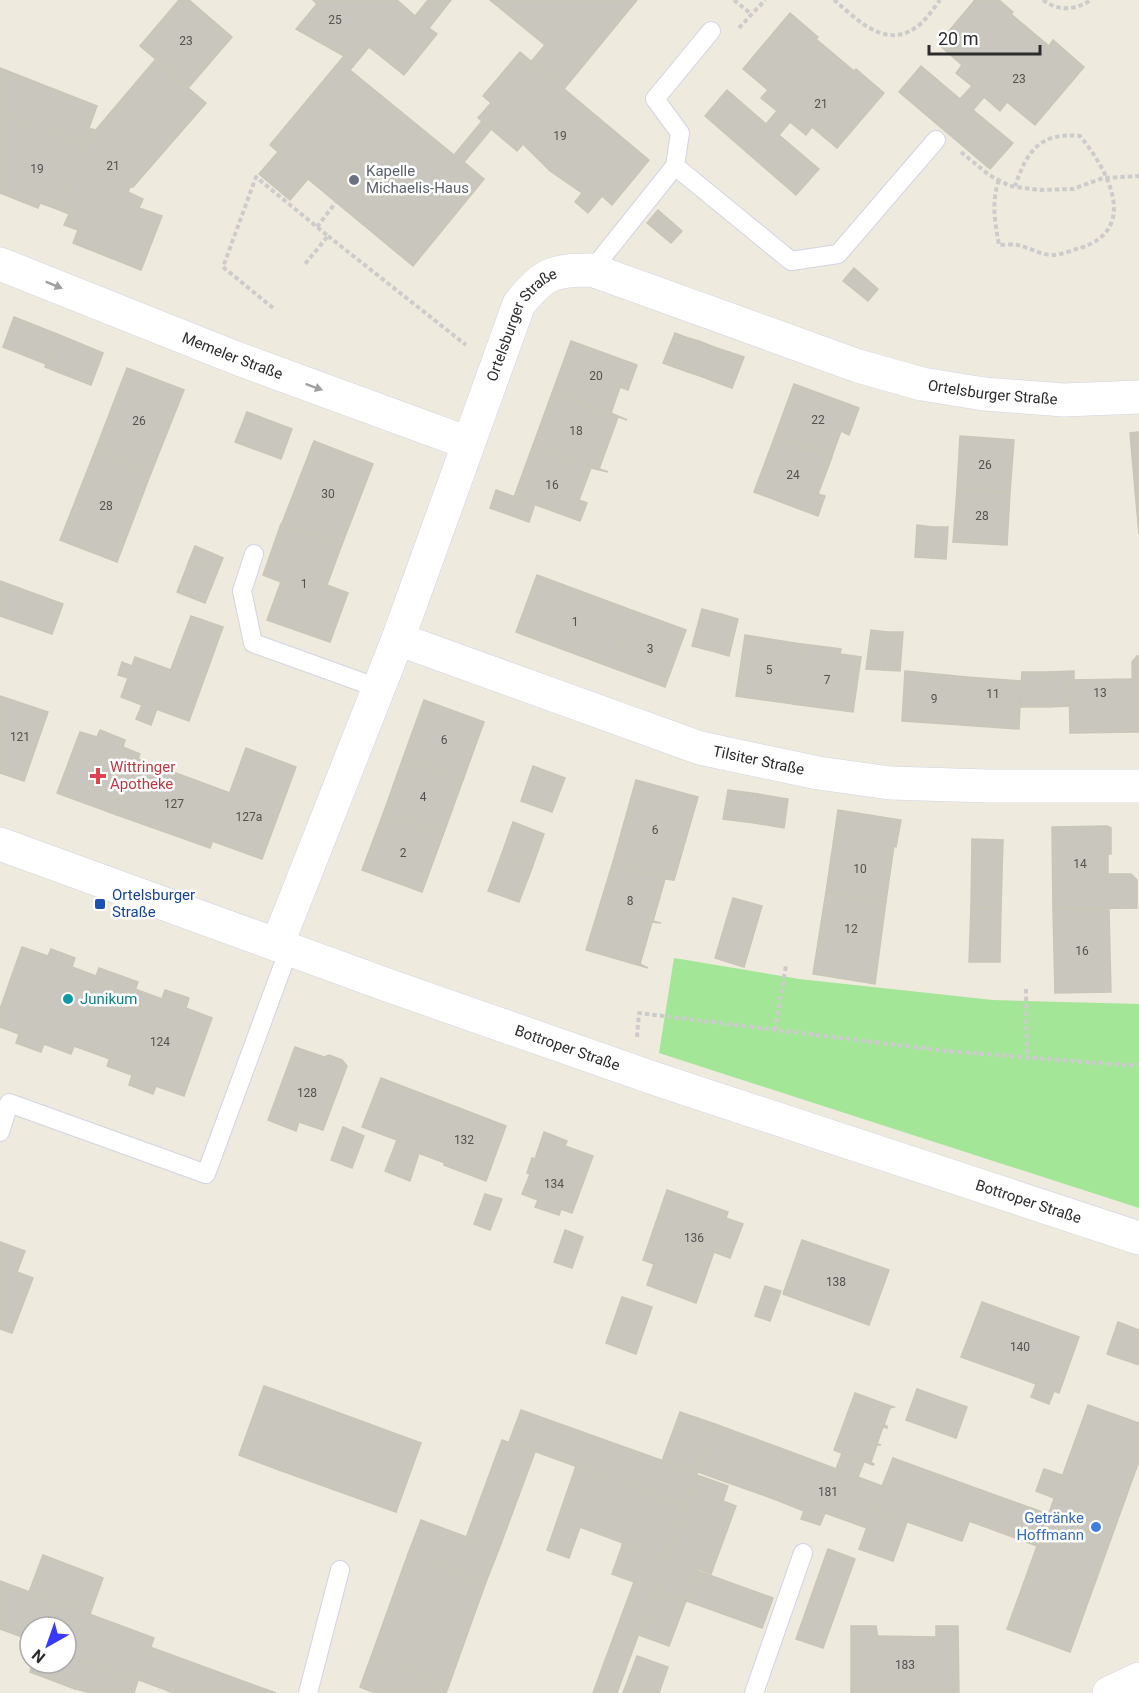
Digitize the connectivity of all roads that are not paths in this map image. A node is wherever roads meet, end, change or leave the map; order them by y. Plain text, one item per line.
1 (711, 31) dead end
2 (936, 140) road end
3 (675, 166) junction
4 (0, 264) edge
5 (592, 270) junction
6 (1139, 397) edge
7 (468, 443) junction
8 (254, 554) dead end
9 (398, 639) junction
10 (378, 688) junction
11 (1139, 786) edge
12 (0, 844) edge
13 (283, 947) junction
14 (0, 1132) edge
15 (1139, 1238) edge
16 (803, 1553) dead end
17 (340, 1570) dead end
18 (1139, 1679) edge
19 (308, 1693) edge
20 (754, 1693) edge
21 (1109, 1693) edge

1 - 3 lane
2 - 3 lane
3 - 5 lane
4 -> 7 street, Memeler Straße
5 - 6 street, Ortelsburger Straße
5 - 7 street, Ortelsburger Straße
7 - 9 street, Ortelsburger Straße
8 - 10 lane
9 - 10 street, Ortelsburger Straße
9 - 11 street, Tilsiter Straße
10 - 13 street, Ortelsburger Straße
12 - 13 street, Bottroper Straße
13 - 14 lane
13 - 15 street, Bottroper Straße
16 - 20 lane
17 - 19 lane
18 - 21 street

